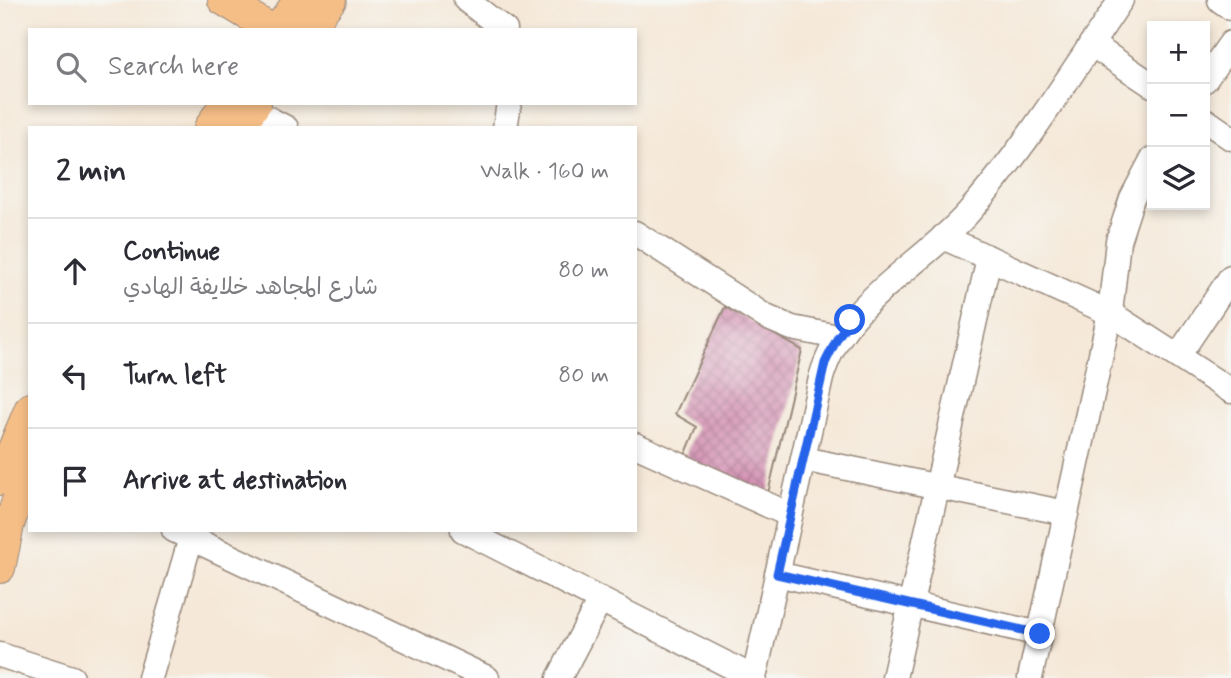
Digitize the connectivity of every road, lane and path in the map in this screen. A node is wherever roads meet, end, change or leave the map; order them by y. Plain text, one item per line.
1 (223, 0) edge
2 (299, 0) edge
3 (331, 0) edge
4 (466, 0) edge
5 (1121, 0) edge
6 (1220, 0) edge
7 (1231, 8) edge
8 (272, 28) edge
9 (277, 28) edge
10 (310, 28) edge
11 (502, 28) edge
12 (1231, 43) edge
13 (1091, 44) junction
14 (1210, 73) edge
15 (1151, 84) edge
16 (509, 105) edge
17 (243, 111) edge
18 (1210, 123) edge
19 (213, 126) edge
20 (281, 126) edge
21 (505, 126) edge
22 (1231, 138) edge
23 (1147, 170) edge
24 (637, 234) edge
25 (943, 237) junction
26 (989, 258) junction
27 (1231, 277) edge
28 (1110, 313) junction
29 (838, 337) junction
30 (1178, 356) junction
31 (1231, 390) edge
32 (28, 413) edge
33 (637, 446) edge
34 (803, 459) junction
35 (28, 468) edge
36 (0, 480) edge
37 (937, 486) junction
38 (1066, 513) junction
39 (790, 515) junction
40 (467, 532) edge
41 (200, 537) edge
42 (0, 568) edge
43 (777, 574) junction
44 (600, 600) junction
45 (910, 605) junction
46 (1040, 634) junction
47 (0, 655) edge
48 (72, 678) edge
49 (150, 678) edge
50 (487, 678) edge
51 (559, 678) edge
52 (754, 678) edge
53 (894, 678) edge
54 (1030, 678) edge

1 - 8 main road
2 - 9 main road
3 - 10 main road
4 - 11 street
5 - 13 street
6 - 7 street
12 - 14 street
13 - 15 street
13 - 25 street
16 - 21 street
17 - 19 main road
17 - 20 street
18 - 22 street
23 - 28 street
24 - 29 street
25 - 26 street
25 - 29 street
26 - 28 street
26 - 37 street
27 - 30 street
28 - 30 street
28 - 38 street
29 - 34 street
30 - 31 street
32 - 36 main road
33 - 39 street
34 - 37 street
34 - 39 street
35 - 42 main road
37 - 38 street
37 - 45 street
38 - 46 street
39 - 43 street
40 - 44 street
41 - 49 street
41 - 50 street
43 - 45 street
43 - 52 street
44 - 51 street
44 - 52 street
45 - 46 street
45 - 53 street
46 - 54 street
47 - 48 street

